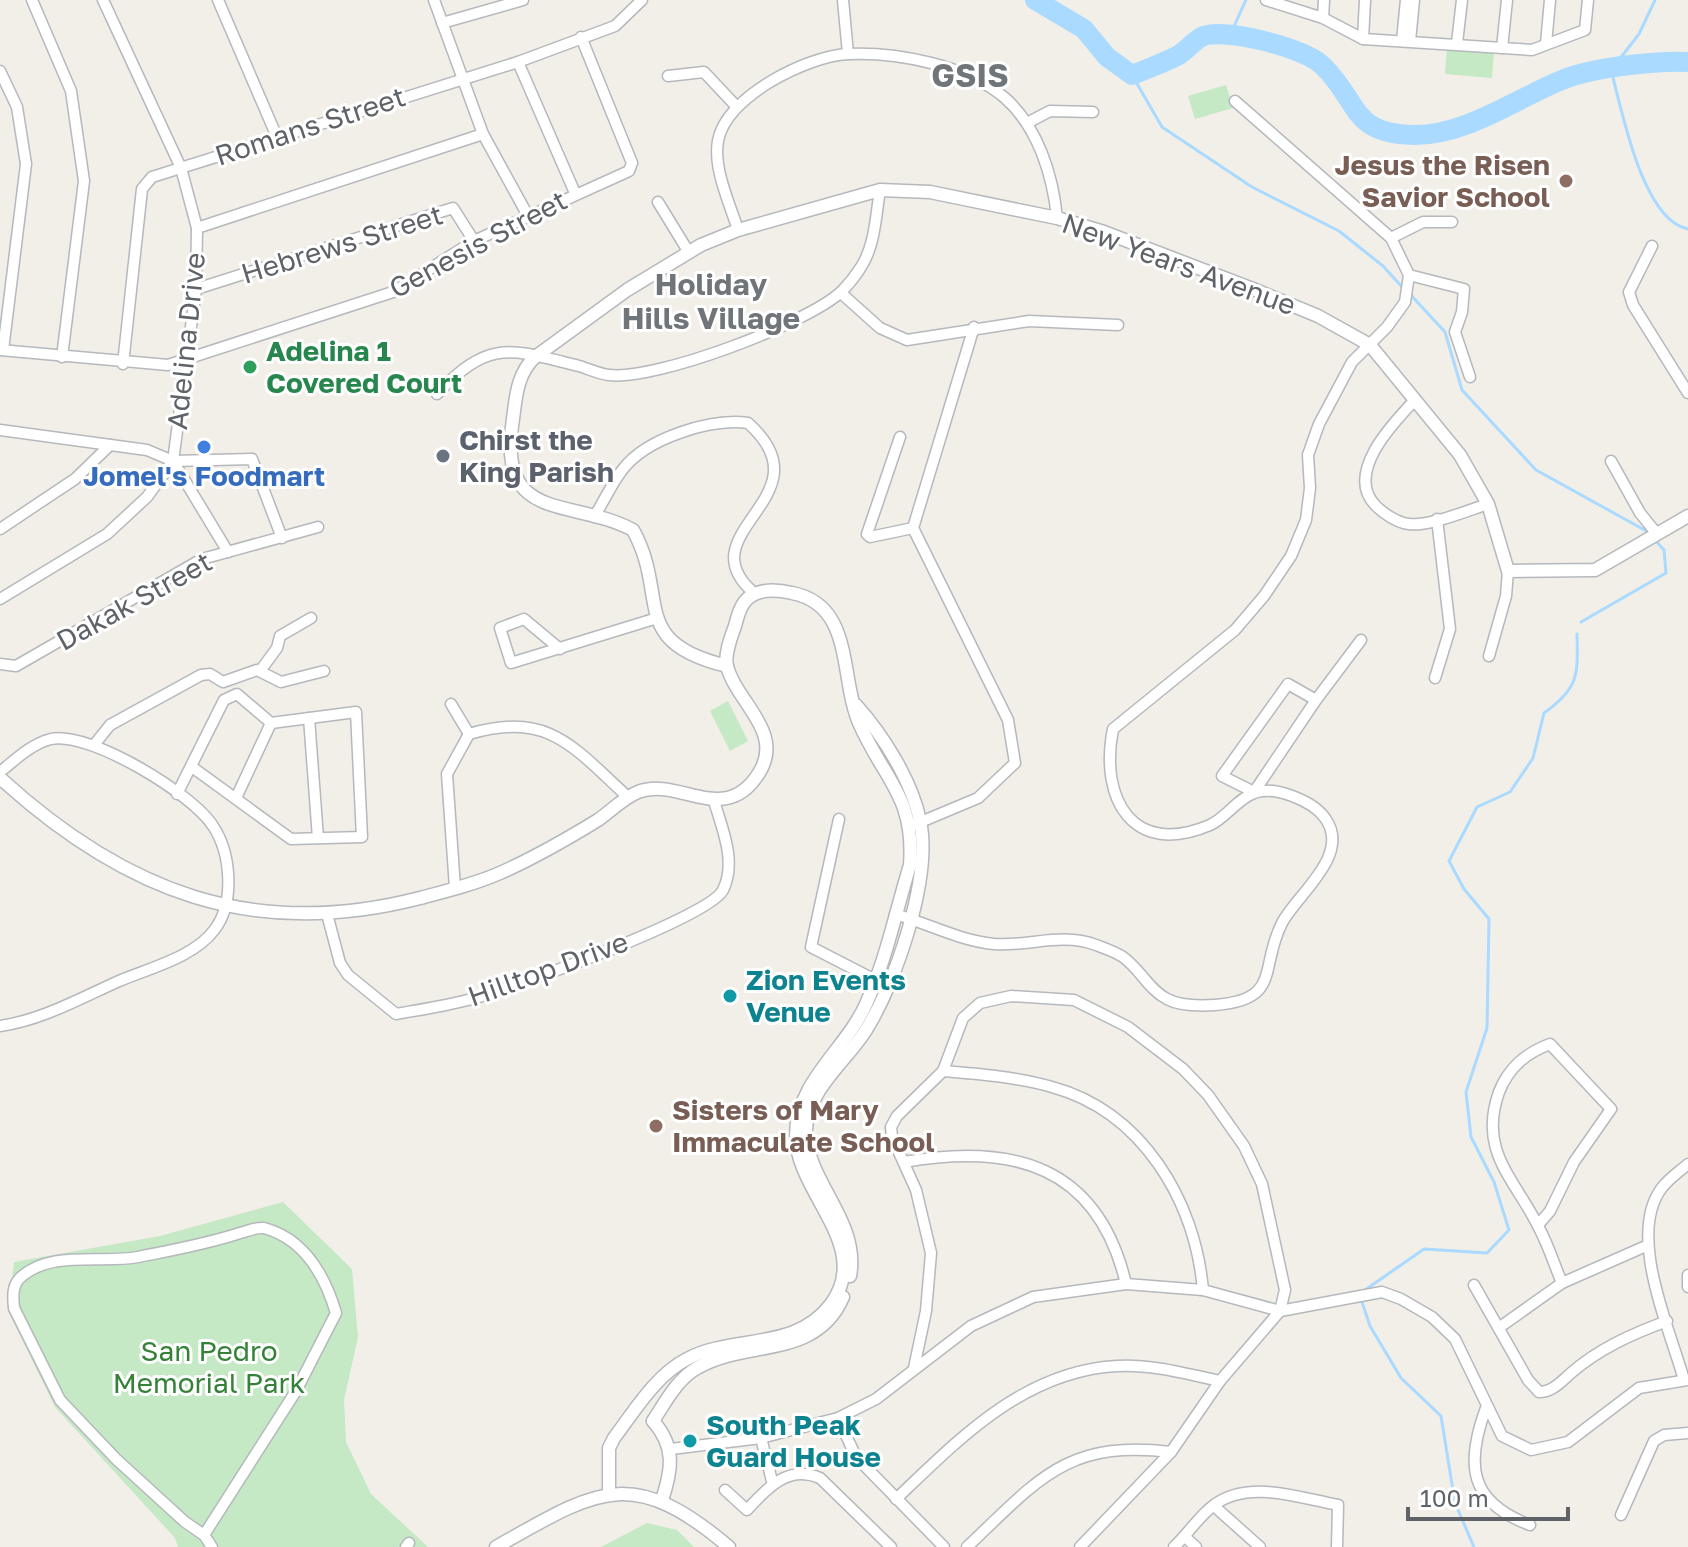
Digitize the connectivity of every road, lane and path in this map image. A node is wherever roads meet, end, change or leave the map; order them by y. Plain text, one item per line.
1 (32, 0) edge
2 (103, 0) edge
3 (218, 0) edge
4 (434, 0) edge
5 (523, 0) edge
6 (642, 0) edge
7 (843, 0) edge
8 (1324, 0) edge
9 (1365, 0) edge
10 (1406, 0) edge
11 (1414, 0) edge
12 (1462, 0) edge
13 (1507, 0) edge
14 (1550, 0) edge
15 (1588, 0) edge
16 (1270, 1) edge
17 (1323, 18) junction
18 (442, 23) junction
19 (581, 37) junction
20 (1363, 39) junction
21 (1406, 41) junction
22 (1457, 43) junction
23 (1546, 44) junction
24 (1502, 48) junction
25 (848, 54) junction
26 (518, 62) junction
27 (0, 71) edge
28 (668, 76) dead end
29 (463, 78) junction
30 (1235, 101) dead end
31 (736, 106) junction
32 (1093, 112) dead end
33 (1027, 123) junction
34 (483, 134) junction
35 (277, 137) junction
36 (181, 168) junction
37 (880, 190) junction
38 (575, 193) junction
39 (658, 202) dead end
40 (527, 214) junction
41 (1057, 218) junction
42 (1452, 222) dead end
43 (197, 228) junction
44 (738, 230) junction
45 (1391, 238) junction
46 (474, 241) junction
47 (1652, 246) dead end
48 (688, 251) junction
49 (1409, 277) junction
50 (196, 289) junction
51 (841, 293) junction
52 (1118, 325) dead end
53 (974, 327) junction
54 (1370, 345) junction
55 (2, 350) edge
56 (62, 357) junction
57 (189, 357) junction
58 (535, 357) junction
59 (123, 364) junction
60 (1470, 377) dead end
61 (1688, 393) edge
62 (437, 394) dead end
63 (1415, 400) junction
64 (0, 430) edge
65 (900, 437) dead end
66 (110, 445) junction
67 (173, 461) junction
68 (1611, 461) dead end
69 (1488, 504) junction
70 (1688, 516) edge
71 (594, 517) junction
72 (1437, 519) junction
73 (318, 527) dead end
74 (913, 528) junction
75 (0, 529) edge
76 (1655, 535) junction
77 (282, 538) junction
78 (228, 552) junction
79 (1508, 571) junction
80 (754, 593) junction
81 (0, 599) edge
82 (311, 618) dead end
83 (654, 619) junction
84 (1361, 640) dead end
85 (560, 649) junction
86 (1489, 656) dead end
87 (0, 664) edge
88 (727, 666) junction
89 (260, 671) junction
90 (324, 671) dead end
91 (1435, 678) dead end
92 (1316, 700) junction
93 (451, 704) dead end
94 (309, 718) junction
95 (271, 723) junction
96 (469, 734) junction
97 (94, 745) junction
98 (192, 767) junction
99 (0, 772) edge
100 (0, 778) edge
101 (1254, 792) junction
102 (177, 794) junction
103 (628, 797) junction
104 (236, 798) junction
105 (714, 801) junction
106 (839, 819) dead end
107 (916, 824) junction
108 (318, 838) junction
109 (455, 888) junction
110 (227, 908) junction
111 (327, 914) junction
112 (895, 914) junction
113 (910, 918) junction
114 (876, 980) junction
115 (888, 986) junction
116 (0, 1026) edge
117 (943, 1071) junction
118 (904, 1162) junction
119 (1688, 1164) edge
120 (1538, 1225) junction
121 (1646, 1246) junction
122 (1688, 1275) edge
123 (1562, 1283) junction
124 (1126, 1284) junction
125 (1474, 1285) dead end
126 (1688, 1287) edge
127 (1203, 1290) junction
128 (1280, 1311) junction
129 (1667, 1321) junction
130 (1500, 1327) junction
131 (914, 1368) junction
132 (1686, 1380) edge
133 (1220, 1381) junction
134 (1486, 1408) junction
135 (838, 1418) junction
136 (653, 1421) junction
137 (623, 1425) junction
138 (1688, 1433) edge
139 (761, 1438) junction
140 (671, 1449) junction
141 (1171, 1452) junction
142 (772, 1481) junction
143 (725, 1490) dead end
144 (609, 1493) junction
145 (896, 1499) junction
146 (662, 1500) junction
147 (1214, 1506) junction
148 (1621, 1515) dead end
149 (1530, 1525) dead end
150 (204, 1535) junction
151 (1185, 1537) junction
152 (212, 1547) edge
153 (496, 1547) edge
154 (729, 1547) edge
155 (891, 1547) edge
156 (944, 1547) edge
157 (967, 1547) edge
158 (1080, 1547) edge
159 (1174, 1547) edge
160 (1196, 1547) edge
161 (1260, 1547) edge
162 (1337, 1547) edge

1 - 56 street
2 - 36 street, Adelina Drive
3 - 35 street
4 - 18 street
5 - 18 street
6 - 19 street, Romans Street
7 - 25 street
8 - 17 street
9 - 20 street
10 - 21 street
11 - 21 street
12 - 22 street
13 - 24 street
14 - 23 street
15 - 23 street
16 - 17 street
17 - 20 street
18 - 29 street
19 - 26 street, Romans Street
19 - 38 street, Genesis Street
20 - 21 street
21 - 22 street
22 - 24 street
23 - 24 street
25 - 31 street
25 - 33 street
26 - 29 street, Romans Street
26 - 38 street
27 - 55 street
28 - 31 street
29 - 34 street
29 - 35 street, Romans Street
30 - 45 street
31 - 44 street
32 - 33 street
33 - 41 street
34 - 40 street
34 - 43 street
35 - 36 street, Romans Street
36 - 43 street, Adelina Drive
36 - 59 street, Romans Street
37 - 41 street, New Years Avenue
37 - 44 street, New Years Avenue
37 - 51 street
38 - 40 street, Genesis Street
39 - 48 street
40 - 46 street, Genesis Street
41 - 54 street, New Years Avenue
42 - 45 street
43 - 50 street, Adelina Drive
44 - 48 street, New Years Avenue
45 - 49 street
46 - 50 street, Hebrews Street
46 - 57 street, Genesis Street
47 - 61 street
48 - 58 street, New Years Avenue
49 - 54 street
49 - 60 street
50 - 57 street, Adelina Drive
51 - 53 street
51 - 58 street
52 - 53 street
53 - 74 street
54 - 63 street, New Years Avenue
54 - 101 street
55 - 56 street, Genesis Street
56 - 59 street, Genesis Street
57 - 59 street, Genesis Street
57 - 67 street, Adelina Drive
58 - 62 street
58 - 71 street, New Years Avenue
63 - 69 street, New Years Avenue
63 - 72 street
64 - 66 street
65 - 74 street
66 - 67 street
66 - 75 street
67 - 77 street
67 - 78 street
67 - 81 street
68 - 76 street
69 - 72 street
69 - 79 street, New Years Avenue
70 - 76 street
71 - 80 street
71 - 83 street, New Years Avenue
72 - 91 street
73 - 77 street, Dakak Street
74 - 107 street
76 - 79 street
77 - 78 street, Dakak Street
78 - 87 street, Dakak Street
79 - 86 street, New Years Avenue
80 - 88 street
80 - 107 street
82 - 89 street
83 - 85 street
83 - 88 street
84 - 92 street
85 - 85 street
88 - 105 street
89 - 90 street
89 - 97 street
92 - 101 street
92 - 101 street
93 - 96 street
94 - 95 street
94 - 108 street
94 - 108 street
95 - 98 street
95 - 104 street
96 - 103 street
96 - 109 street
97 - 99 street
97 - 102 street
98 - 102 street
98 - 104 street
100 - 110 street
101 - 113 street
102 - 110 street
103 - 105 street
103 - 109 street
104 - 108 street
105 - 111 street, Hilltop Drive
106 - 114 street
107 - 112 street
107 - 113 street
109 - 111 street
110 - 111 street
110 - 116 street
112 - 113 street
112 - 114 street
113 - 115 street
114 - 115 street
114 - 137 street
115 - 136 street
117 - 118 street
117 - 127 street
117 - 128 street
118 - 124 street
118 - 131 street
119 - 121 street
120 - 120 street
120 - 123 street
121 - 123 street
121 - 129 street
122 - 126 street
123 - 130 street
124 - 127 street
124 - 131 street
125 - 130 street
127 - 128 street
128 - 133 street
128 - 134 street
129 - 130 street
129 - 132 street
131 - 135 street
132 - 134 street
133 - 141 street
133 - 145 street
134 - 149 street
135 - 139 street
135 - 145 street
136 - 137 street
136 - 140 street
137 - 144 street
138 - 148 street
139 - 140 street
139 - 142 street
140 - 146 street
141 - 157 street
141 - 158 street
142 - 143 street
142 - 155 street
144 - 146 street
144 - 153 street
145 - 156 street
146 - 154 street
147 - 151 street
147 - 161 street
147 - 162 street
150 - 150 street
150 - 152 street
151 - 159 street
151 - 160 street

